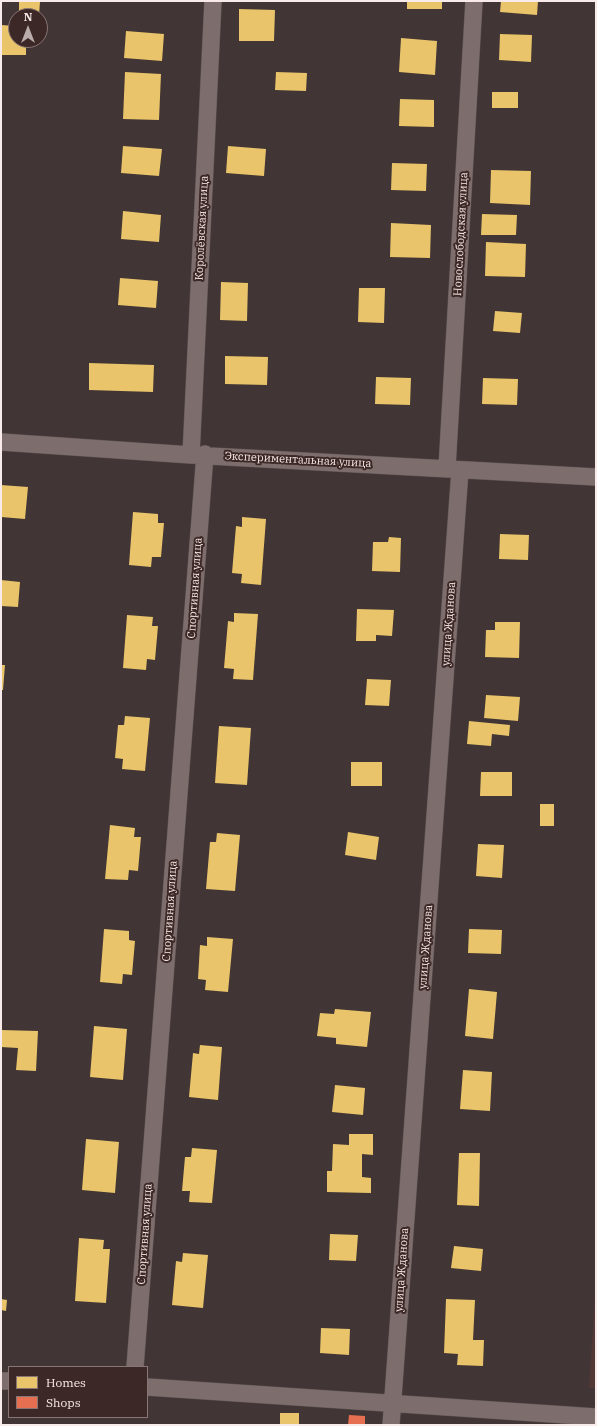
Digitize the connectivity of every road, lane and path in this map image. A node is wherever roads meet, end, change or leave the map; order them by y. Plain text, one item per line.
1 (213, 1) edge
2 (474, 1) edge
3 (1, 442) edge
4 (198, 455) junction
5 (454, 469) junction
6 (596, 477) edge
7 (134, 1366) edge
8 (148, 1387) edge
9 (393, 1403) junction
10 (596, 1417) edge
11 (392, 1425) edge

1 - 4 street, Королёвская улица
2 - 5 street, Новослободская улица
3 - 4 street, Экспериментальная улица
4 - 5 street, Экспериментальная улица
4 - 7 street, Спортивная улица
5 - 6 street, Экспериментальная улица
5 - 9 street, улица Жданова
8 - 9 street
9 - 10 street
9 - 11 street, улица Жданова

